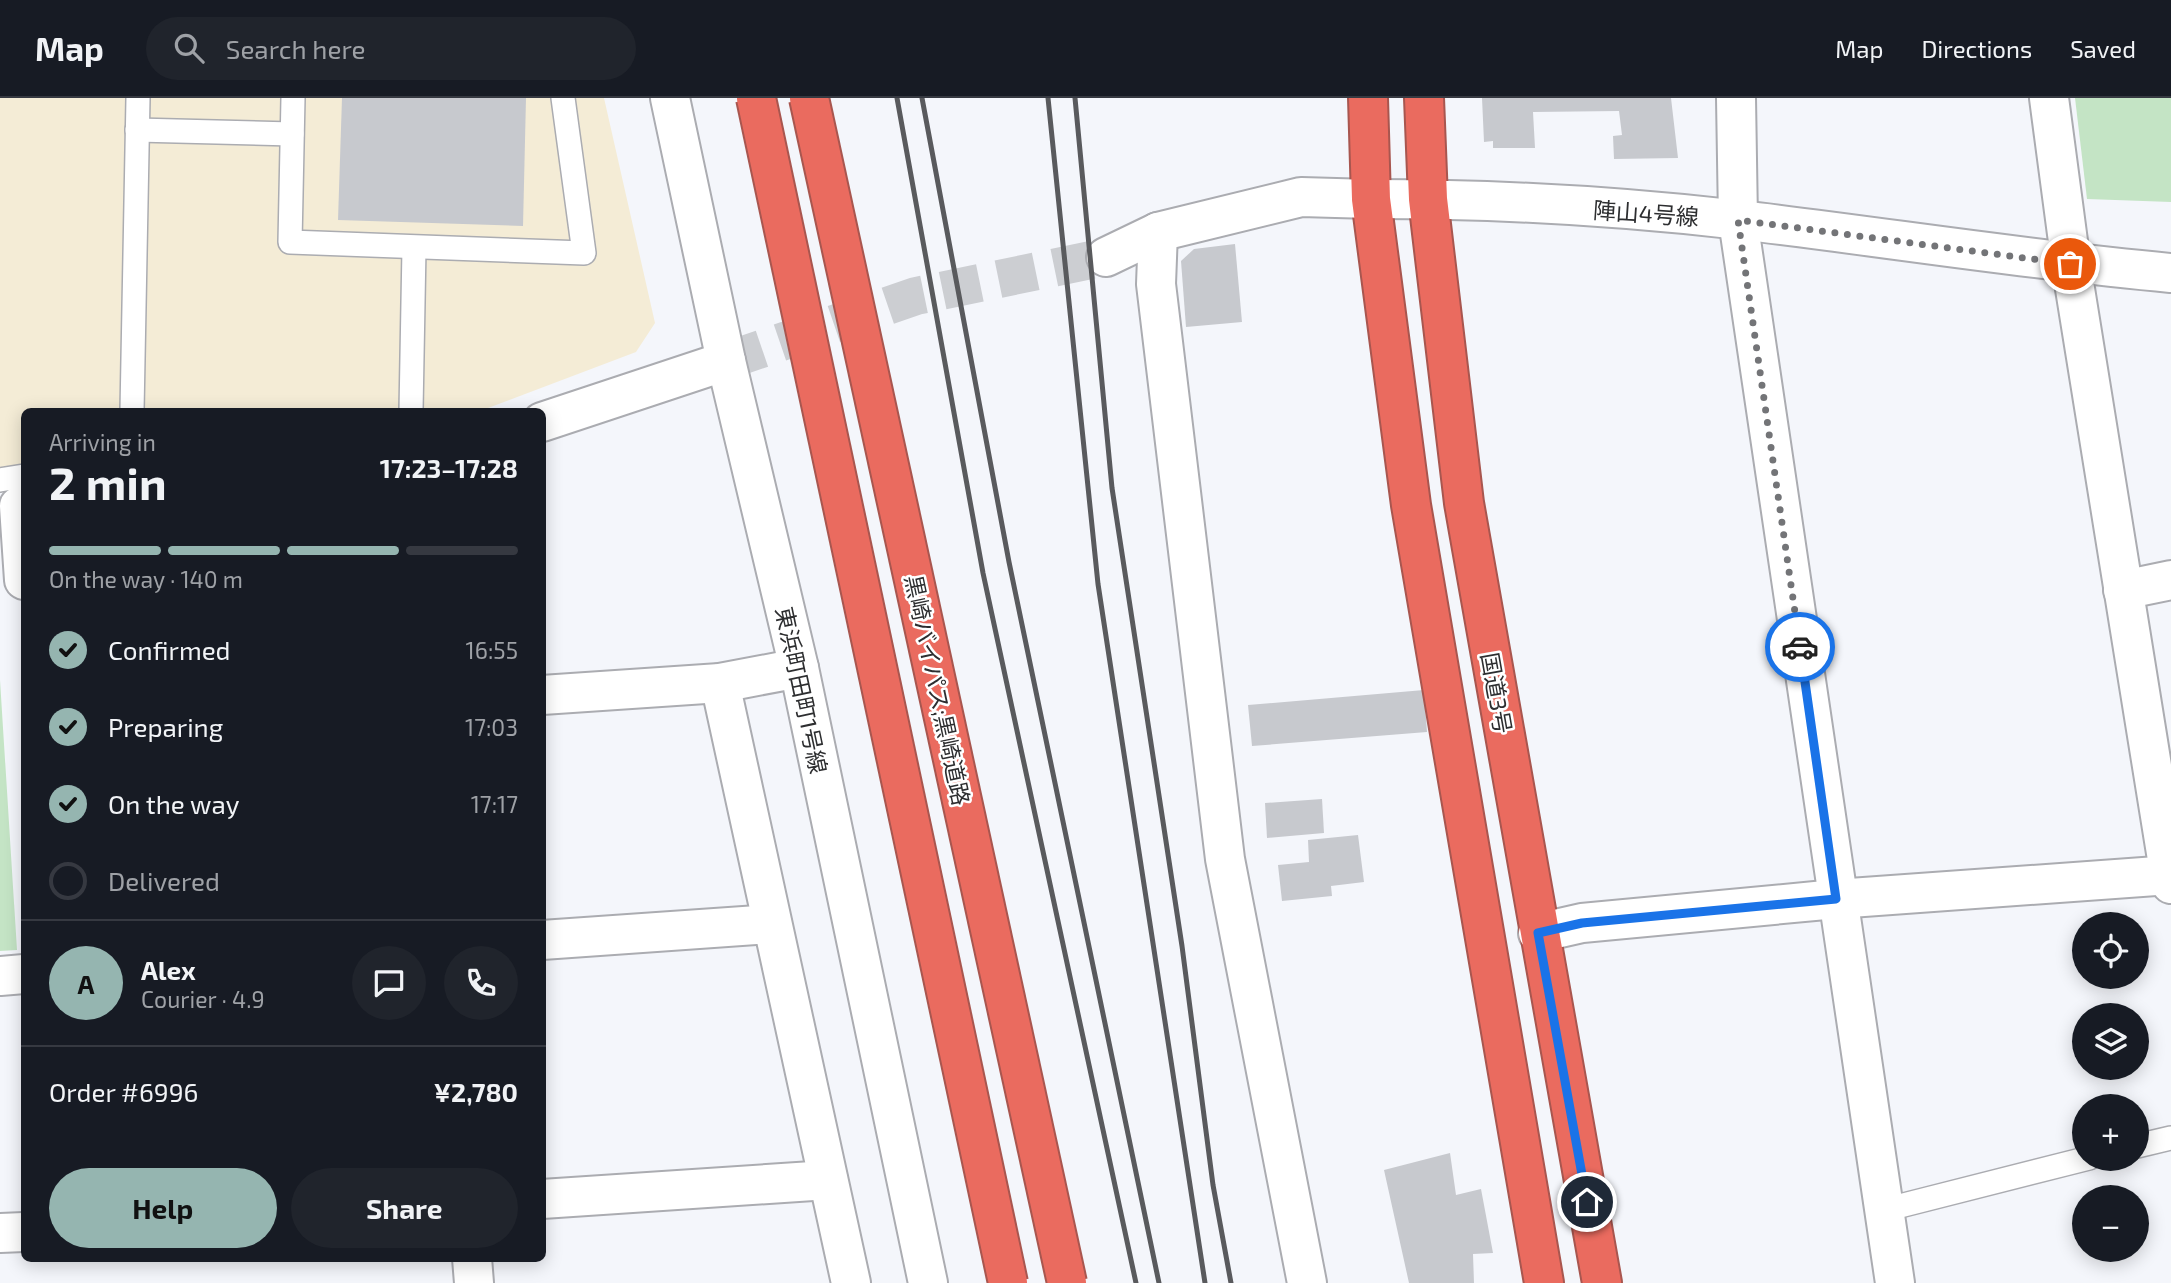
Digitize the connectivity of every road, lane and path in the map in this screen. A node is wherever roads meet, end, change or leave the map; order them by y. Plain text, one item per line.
1 (138, 98) edge
2 (293, 98) edge
3 (563, 98) edge
4 (670, 98) edge
5 (756, 98) edge
6 (809, 98) edge
7 (1368, 98) edge
8 (1424, 98) edge
9 (1736, 98) edge
10 (2049, 98) edge
11 (137, 130) junction
12 (292, 134) junction
13 (1371, 199) junction
14 (1428, 199) junction
15 (1738, 220) junction
16 (1158, 232) junction
17 (414, 248) junction
18 (1106, 257) tunnel mouth
19 (2070, 264) junction
20 (2171, 272) edge
21 (726, 361) junction
22 (132, 408) edge
23 (411, 408) edge
24 (546, 421) edge
25 (14, 495) edge
26 (21, 554) edge
27 (2171, 580) edge
28 (2123, 590) junction
29 (799, 668) junction
30 (720, 683) junction
31 (546, 695) edge
32 (2171, 878) edge
33 (1836, 899) junction
34 (772, 924) junction
35 (1538, 933) junction
36 (546, 940) edge
37 (21, 974) edge
38 (0, 976) edge
39 (2171, 1138) edge
40 (2149, 1143) edge
41 (2072, 1162) edge
42 (828, 1180) junction
43 (546, 1199) edge
44 (1884, 1210) junction
45 (21, 1232) edge
46 (0, 1233) edge
47 (472, 1262) edge
48 (474, 1283) edge
49 (851, 1283) edge
50 (928, 1283) edge
51 (1008, 1283) edge
52 (1067, 1283) edge
53 (1307, 1283) edge
54 (1544, 1283) edge
55 (1602, 1283) edge
56 (1895, 1283) edge

1 - 11 lane
2 - 12 lane
3 - 17 lane
4 - 21 street, 東浜町田町1号線
5 - 51 highway, bridge
6 - 52 highway, 黒崎バイパス;黒崎道路, bridge
7 - 13 highway
8 - 14 highway, 国道3号
9 - 15 street
10 - 19 street
11 - 12 lane
11 - 22 lane
12 - 17 lane
13 - 14 street, 陣山4号線
13 - 16 street, 陣山4号線
13 - 54 highway
14 - 15 street, 陣山4号線
14 - 35 highway, 国道3号
15 - 19 street, 陣山4号線
15 - 33 street
16 - 18 street, 陣山4号線
16 - 53 street
17 - 23 lane
19 - 20 street, 陣山4号線
19 - 28 street
21 - 24 street
21 - 29 street, 東浜町田町1号線
25 - 26 street
27 - 28 street
28 - 32 street
29 - 30 street
29 - 50 street, 東浜町田町1号線
30 - 31 street
30 - 34 street
32 - 33 street
33 - 35 street
33 - 44 street
34 - 36 street
34 - 42 street
35 - 55 highway, 国道3号
37 - 38 street
39 - 40 lane
41 - 44 lane
42 - 43 street
42 - 49 street
44 - 56 street
45 - 46 street
47 - 48 street

